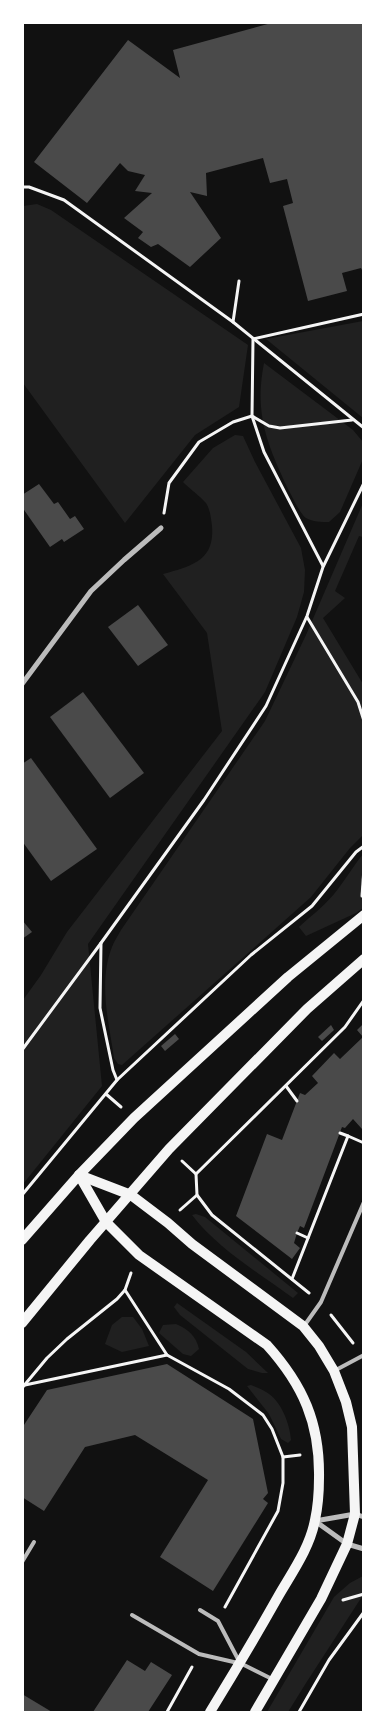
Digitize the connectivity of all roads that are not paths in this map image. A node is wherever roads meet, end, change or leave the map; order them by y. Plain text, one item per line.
1 (161, 528) road end
2 (22, 684) edge
3 (364, 914) edge
4 (364, 959) edge
5 (79, 1175) junction
6 (130, 1195) junction
7 (364, 1202) edge
8 (106, 1222) junction
9 (22, 1240) edge
10 (22, 1323) edge
11 (303, 1326) junction
12 (363, 1356) edge
13 (334, 1371) junction
14 (359, 1516) edge
15 (315, 1521) junction
16 (34, 1542) dead end
17 (347, 1544) junction
18 (364, 1549) edge
19 (22, 1562) edge
20 (200, 1610) dead end
21 (132, 1615) dead end
22 (240, 1663) junction
23 (274, 1680) junction
24 (210, 1712) edge
25 (255, 1712) edge

1 - 2 street
3 - 5 main road
4 - 6 main road
5 - 6 main road
5 - 8 main road
5 - 9 main road
6 - 8 main road
6 - 11 main road
7 - 11 lane
8 - 10 main road
8 - 15 main road
11 - 13 main road
12 - 13 lane
13 - 14 main road
14 - 15 street
14 - 17 main road
15 - 17 street
15 - 22 main road
16 - 19 lane
17 - 18 street
17 - 23 main road
20 - 22 lane
21 - 22 lane
22 - 23 lane
22 - 24 main road
23 - 25 main road

